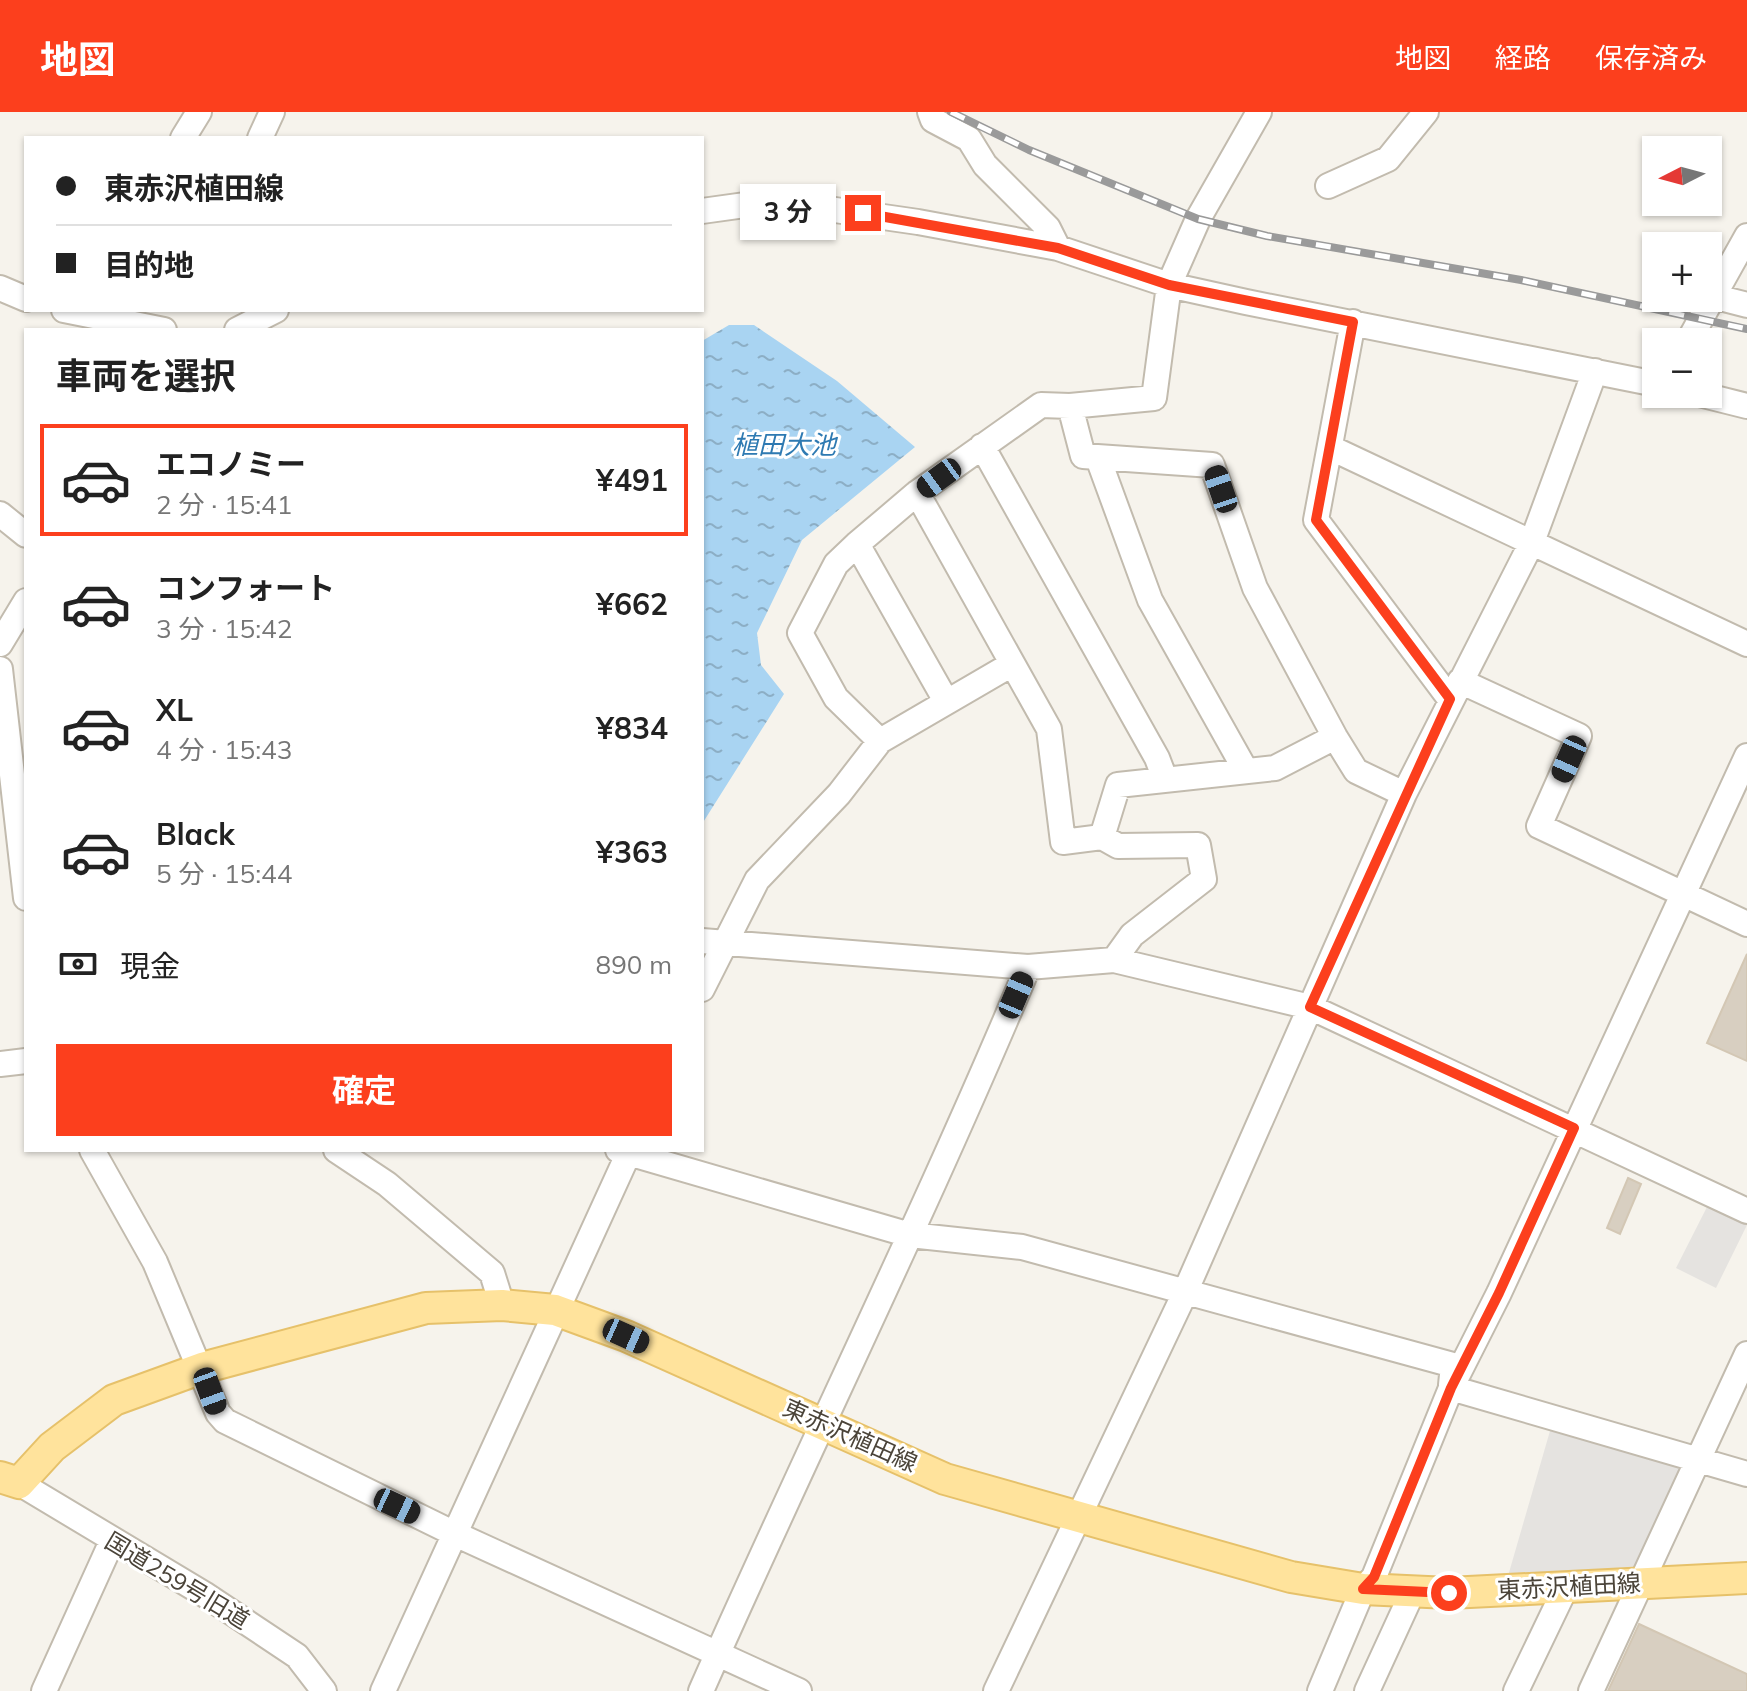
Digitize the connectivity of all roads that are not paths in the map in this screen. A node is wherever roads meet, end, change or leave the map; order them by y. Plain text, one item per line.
1 (199, 112) edge
2 (272, 112) edge
3 (930, 112) edge
4 (1259, 112) edge
5 (1426, 112) edge
6 (184, 136) edge
7 (261, 136) edge
8 (1328, 186) dead end
9 (704, 211) edge
10 (1747, 236) edge
11 (1058, 248) junction
12 (1169, 285) junction
13 (1722, 285) edge
14 (0, 288) edge
15 (24, 298) edge
16 (1722, 299) edge
17 (1747, 305) edge
18 (85, 312) edge
19 (272, 312) edge
20 (117, 315) edge
21 (1353, 322) junction
22 (158, 328) edge
23 (241, 328) edge
24 (1595, 371) junction
25 (1642, 381) edge
26 (1722, 400) edge
27 (1070, 406) junction
28 (1747, 406) edge
29 (982, 446) junction
30 (1331, 448) junction
31 (1098, 458) junction
32 (917, 493) junction
33 (0, 514) edge
34 (24, 533) edge
35 (1532, 542) junction
36 (857, 544) junction
37 (24, 604) edge
38 (0, 644) edge
39 (1747, 644) edge
40 (1012, 664) junction
41 (0, 669) edge
42 (1455, 690) junction
43 (946, 701) junction
44 (1335, 737) junction
45 (880, 741) junction
46 (1747, 756) edge
47 (1246, 771) junction
48 (1165, 779) junction
49 (1404, 794) junction
50 (14, 814) edge
51 (1102, 837) junction
52 (24, 884) edge
53 (1683, 893) junction
54 (1747, 924) edge
55 (712, 941) edge
56 (1114, 960) junction
57 (1028, 967) junction
58 (704, 979) edge
59 (1310, 1007) junction
60 (24, 1061) edge
61 (0, 1064) edge
62 (1574, 1128) junction
63 (93, 1152) edge
64 (343, 1152) edge
65 (625, 1152) edge
66 (1747, 1211) edge
67 (910, 1235) junction
68 (1185, 1293) junction
69 (502, 1305) junction
70 (555, 1310) junction
71 (1747, 1354) edge
72 (202, 1368) junction
73 (1451, 1388) junction
74 (821, 1422) junction
75 (1697, 1460) junction
76 (1747, 1474) edge
77 (9, 1480) edge
78 (1077, 1517) junction
79 (453, 1533) junction
80 (112, 1541) junction
81 (1747, 1578) edge
82 (1638, 1583) junction
83 (1566, 1587) junction
84 (1363, 1589) junction
85 (1413, 1591) junction
86 (718, 1653) junction
87 (44, 1691) edge
88 (324, 1691) edge
89 (383, 1691) edge
90 (701, 1691) edge
91 (799, 1691) edge
92 (996, 1691) edge
93 (1320, 1691) edge
94 (1367, 1691) edge
95 (1516, 1691) edge
96 (1591, 1691) edge

1 - 6 street
2 - 7 street
3 - 11 street
4 - 12 street
5 - 8 street
9 - 11 street
10 - 13 street
11 - 12 street
12 - 21 street
12 - 27 street
14 - 15 street
16 - 17 street
18 - 20 street
19 - 23 street
20 - 22 street
21 - 24 street
21 - 30 street
24 - 25 street
24 - 35 street
26 - 28 street
27 - 29 street
27 - 31 street
29 - 32 street
29 - 48 street
30 - 35 street
30 - 42 street
31 - 44 street
31 - 47 street
32 - 36 street
32 - 40 street
33 - 34 street
35 - 39 street
35 - 42 street
36 - 43 street
36 - 45 street
37 - 38 street
40 - 43 street
40 - 51 street
41 - 50 street
42 - 49 street
42 - 53 street
43 - 45 street
44 - 47 street
44 - 49 street
45 - 55 street
46 - 53 street
47 - 48 street
48 - 51 street
49 - 59 street
50 - 52 street
51 - 56 street
53 - 54 street
53 - 62 street
55 - 57 street
55 - 58 street
56 - 57 street
56 - 59 street
57 - 67 street
59 - 62 street
59 - 68 street
60 - 61 street
62 - 66 street
62 - 73 street
63 - 72 street
64 - 69 street
65 - 67 street
65 - 70 street
67 - 68 street
67 - 74 street
68 - 73 street
68 - 78 street
69 - 70 main road, 東赤沢植田線
69 - 72 main road, 東赤沢植田線
70 - 74 main road, 東赤沢植田線
70 - 79 street
71 - 75 street
72 - 77 main road, 東赤沢植田線
72 - 79 street
73 - 75 street
73 - 84 street
74 - 78 main road, 東赤沢植田線
74 - 86 street
75 - 76 street
75 - 82 street
77 - 80 street, 国道259号旧道
78 - 84 main road, 東赤沢植田線
78 - 92 street
79 - 86 street
79 - 89 street
80 - 87 street
80 - 88 street, 国道259号旧道
81 - 82 main road, 東赤沢植田線
82 - 83 main road, 東赤沢植田線
82 - 96 street
83 - 85 main road, 東赤沢植田線
83 - 95 street
84 - 85 main road, 東赤沢植田線
84 - 93 street
85 - 94 street
86 - 90 street
86 - 91 street

